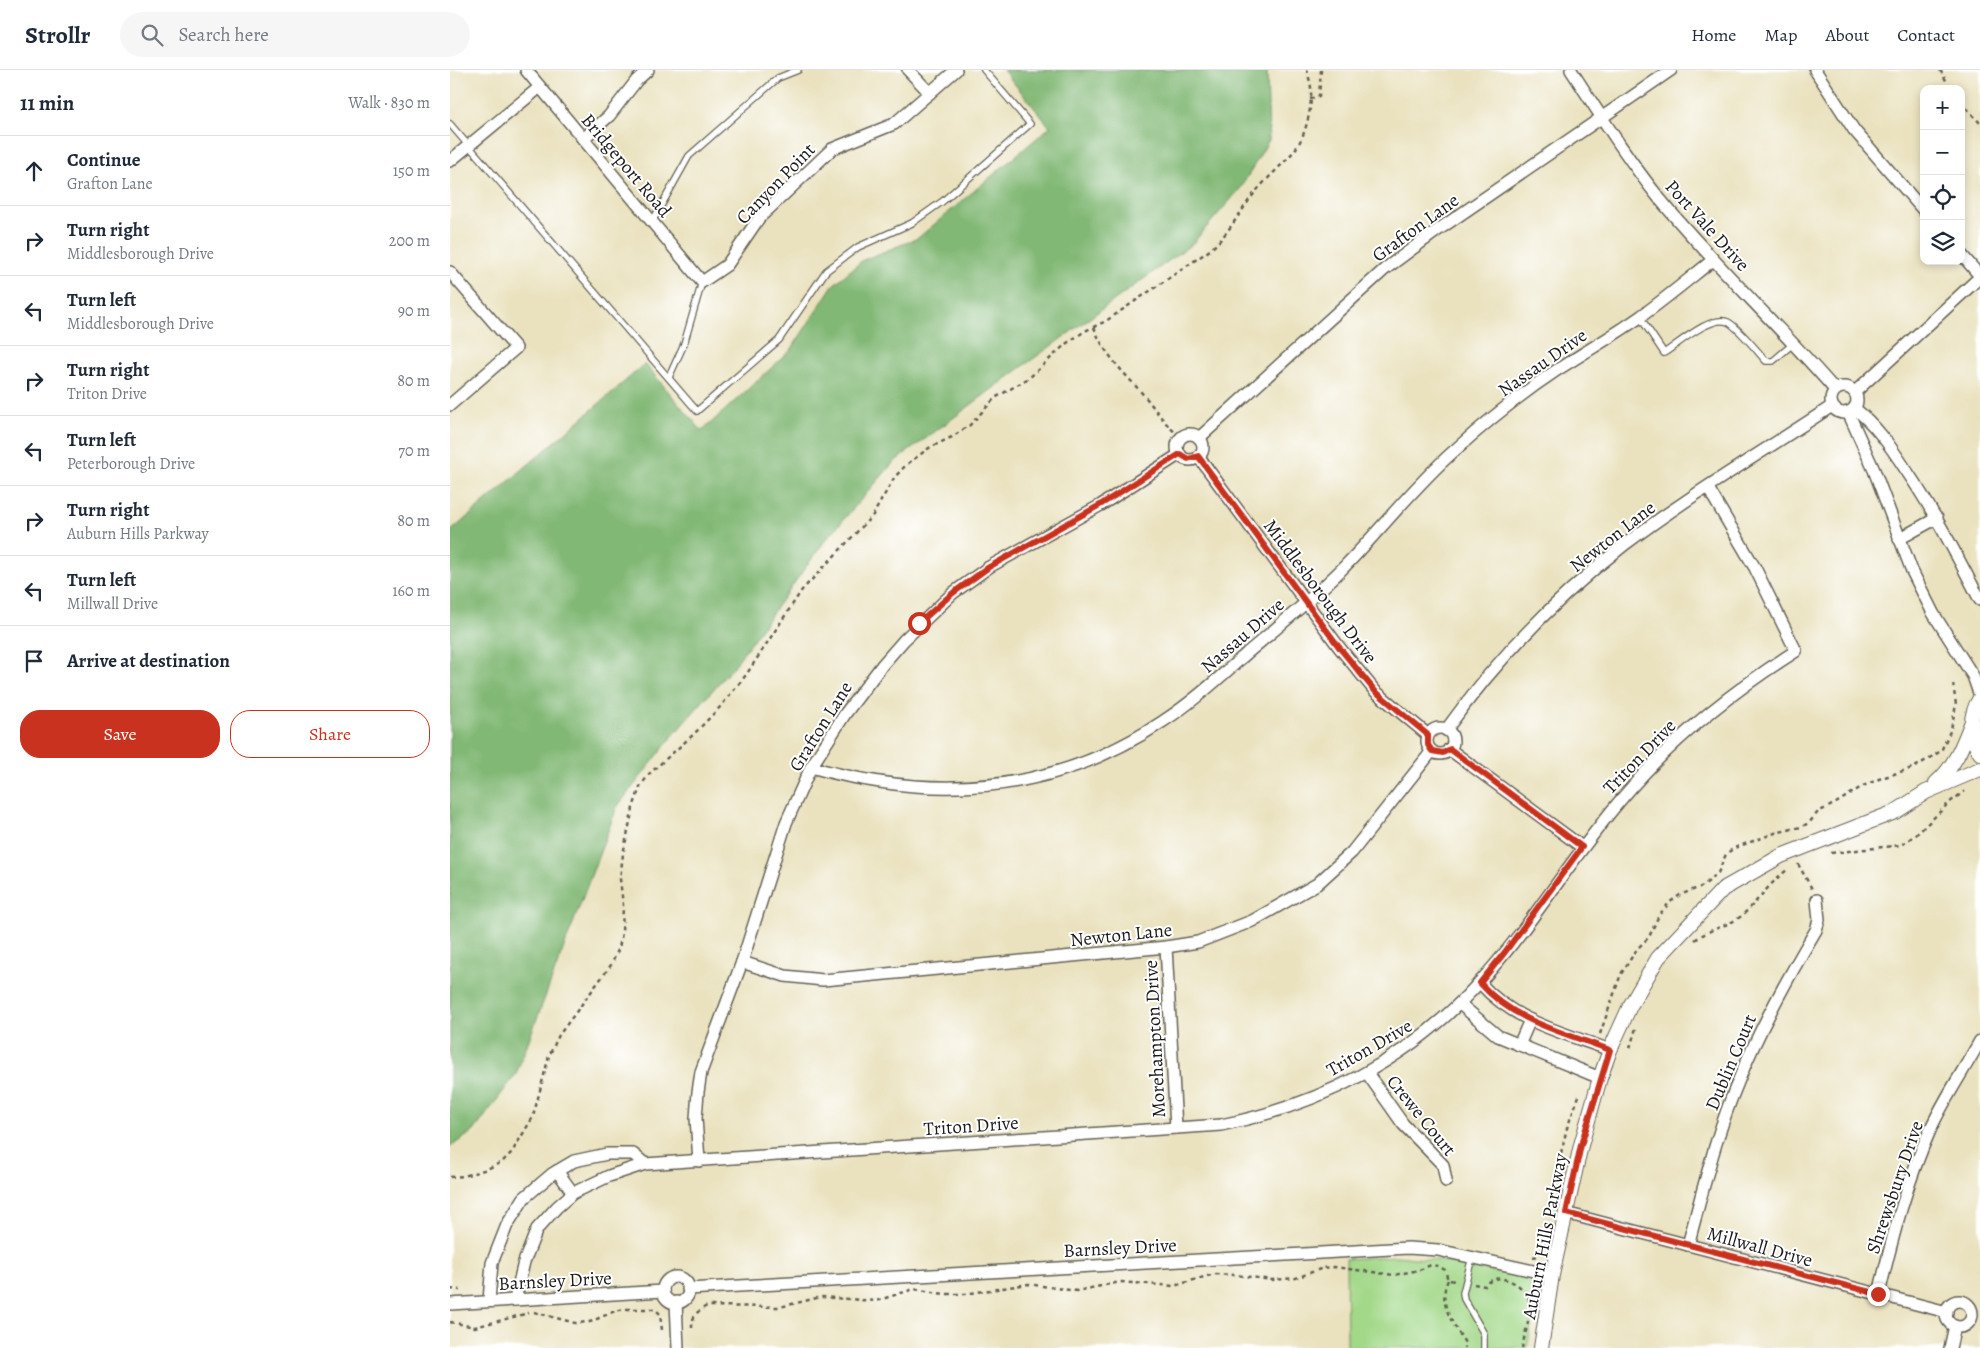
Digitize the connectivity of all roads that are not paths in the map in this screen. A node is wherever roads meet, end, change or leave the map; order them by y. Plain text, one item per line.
1 (526, 70) edge
2 (648, 70) edge
3 (798, 70) edge
4 (908, 70) edge
5 (956, 70) edge
6 (984, 70) edge
7 (1570, 70) edge
8 (1671, 70) edge
9 (1815, 70) edge
10 (540, 87) junction
11 (930, 93) junction
12 (1601, 118) junction
13 (450, 124) edge
14 (583, 139) junction
15 (469, 146) junction
16 (450, 161) edge
17 (1920, 206) edge
18 (652, 222) junction
19 (1965, 259) edge
20 (1713, 260) junction
21 (450, 272) edge
22 (1980, 276) edge
23 (702, 282) junction
24 (1640, 317) junction
25 (1794, 343) junction
26 (668, 377) junction
27 (1835, 390) junction
28 (1855, 392) junction
29 (450, 405) edge
30 (1832, 406) junction
31 (1851, 410) junction
32 (1200, 438) junction
33 (1180, 454) junction
34 (1198, 456) junction
35 (1708, 488) junction
36 (1938, 518) junction
37 (1900, 538) junction
38 (1980, 600) edge
39 (1306, 603) junction
40 (1980, 697) edge
41 (1971, 724) junction
42 (1446, 730) junction
43 (1428, 735) junction
44 (1450, 749) junction
45 (1432, 751) junction
46 (1980, 753) edge
47 (811, 767) junction
48 (1980, 769) edge
49 (1926, 792) junction
50 (1582, 847) junction
51 (1817, 900) road end
52 (1166, 947) junction
53 (742, 962) junction
54 (1480, 983) junction
55 (1460, 1004) junction
56 (1530, 1020) junction
57 (1980, 1042) edge
58 (1519, 1045) junction
59 (1610, 1050) junction
60 (1367, 1073) junction
61 (1600, 1078) junction
62 (1176, 1128) junction
63 (699, 1161) junction
64 (645, 1164) junction
65 (557, 1171) junction
66 (1446, 1181) dead end
67 (572, 1193) junction
68 (1566, 1213) junction
69 (1688, 1245) junction
70 (1472, 1257) junction
71 (1552, 1275) junction
72 (688, 1289) junction
73 (663, 1291) junction
74 (1878, 1294) junction
75 (515, 1300) junction
76 (489, 1302) junction
77 (676, 1302) junction
78 (450, 1304) edge
79 (1947, 1312) junction
80 (1976, 1320) edge
81 (1956, 1326) junction
82 (678, 1348) edge
83 (1484, 1348) edge
84 (1541, 1348) edge
85 (1950, 1348) edge

1 - 10 street, Bridgeport Road
2 - 14 street
3 - 18 lane
4 - 11 street
5 - 11 street, Canyon Point
6 - 26 lane
7 - 12 street, Port Vale Drive
8 - 12 street, Grafton Lane
9 - 17 street
10 - 14 street, Bridgeport Road
10 - 15 street
11 - 23 street, Canyon Point
12 - 20 street, Port Vale Drive
12 - 32 street, Grafton Lane
13 - 15 lane
14 - 18 street, Bridgeport Road
15 - 16 street
15 - 26 lane
18 - 23 street, Bridgeport Road
19 - 22 street
20 - 24 street, Nassau Drive
20 - 25 street, Port Vale Drive
21 - 29 street
22 - 28 street
23 - 26 lane
24 - 25 lane
24 - 39 street, Nassau Drive
25 - 27 street, Port Vale Drive
27 - 28 street
27 - 30 street
28 - 31 street
30 - 31 street
30 - 35 street, Newton Lane
31 - 36 street
31 - 37 street
32 - 33 street
32 - 34 street
33 - 34 street
33 - 47 street, Grafton Lane
34 - 39 street, Middlesborough Drive
35 - 42 street, Newton Lane
35 - 50 street, Triton Drive
36 - 37 street
36 - 38 street
37 - 40 street
39 - 43 street, Middlesborough Drive
39 - 47 street, Nassau Drive
40 - 41 street, Auburn Hills Parkway
41 - 46 street
41 - 49 street, Auburn Hills Parkway
42 - 43 street
42 - 44 street
43 - 45 street
44 - 45 street
44 - 50 street
45 - 52 street, Newton Lane
47 - 53 street, Grafton Lane
48 - 49 street, Auburn Hills Parkway
49 - 59 street, Auburn Hills Parkway
50 - 54 street, Triton Drive
51 - 69 street, Dublin Court
52 - 53 street, Newton Lane
52 - 62 street, Morehampton Drive
53 - 63 street, Grafton Lane
54 - 55 street, Triton Drive
54 - 56 street
55 - 58 street
55 - 60 street, Triton Drive
56 - 58 street
56 - 59 street
57 - 74 street, Shrewsbury Drive
58 - 61 street
59 - 61 street, Auburn Hills Parkway
60 - 62 street, Triton Drive
60 - 66 street, Crewe Court
61 - 68 street, Auburn Hills Parkway
62 - 63 street, Triton Drive
63 - 64 street, Triton Drive
64 - 65 street, Triton Drive
64 - 67 street, Triton Drive
65 - 67 street
65 - 76 street, Triton Drive
67 - 75 street, Triton Drive
68 - 69 street, Millwall Drive
68 - 71 street, Auburn Hills Parkway
69 - 74 street, Millwall Drive
70 - 71 street, Barnsley Drive
70 - 72 street, Barnsley Drive
70 - 83 lane
71 - 84 street, Auburn Hills Parkway
72 - 73 street
72 - 77 street
73 - 75 street, Barnsley Drive
73 - 77 street
74 - 79 street, Millwall Drive
75 - 76 street, Barnsley Drive
76 - 78 street, Barnsley Drive
77 - 82 street
79 - 80 street
79 - 81 street
80 - 81 street
81 - 85 street

